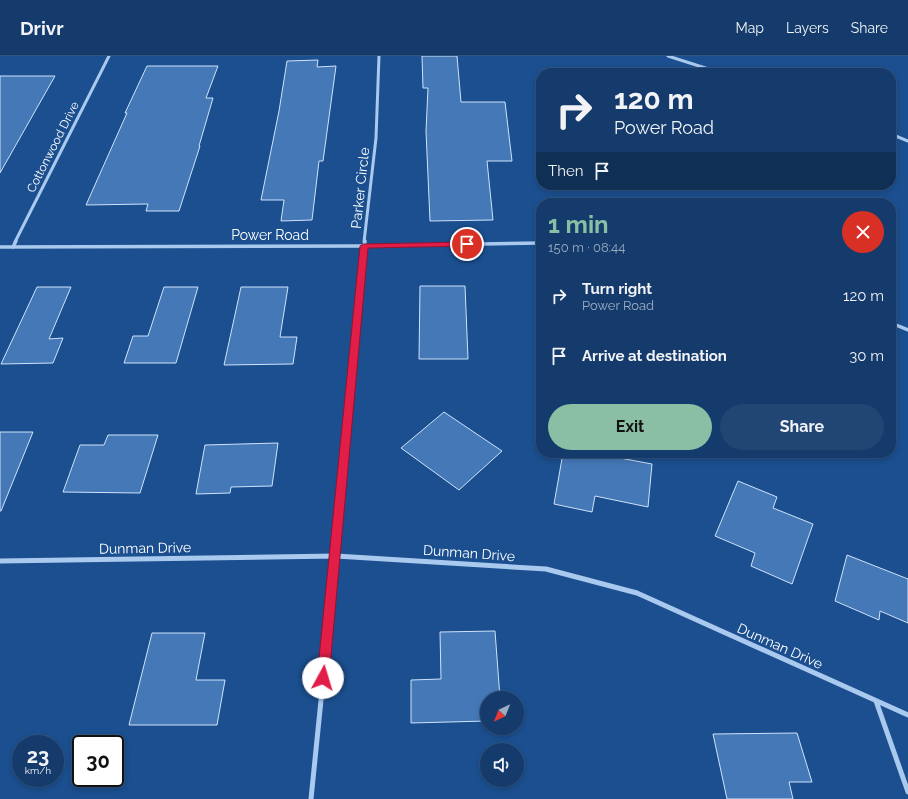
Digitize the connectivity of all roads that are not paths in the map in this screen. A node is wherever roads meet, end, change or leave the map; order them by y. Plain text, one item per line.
1 (109, 56) edge
2 (379, 56) edge
3 (668, 56) edge
4 (705, 68) edge
5 (896, 136) edge
6 (908, 141) edge
7 (536, 243) edge
8 (364, 246) junction
9 (0, 247) edge
10 (13, 247) junction
11 (896, 325) edge
12 (908, 330) edge
13 (336, 556) junction
14 (0, 561) edge
15 (876, 702) junction
16 (908, 715) edge
17 (908, 792) edge
18 (311, 799) edge

1 - 10 street, Cottonwood Drive
2 - 8 street, Parker Circle
3 - 4 street
5 - 6 street
7 - 8 street, Power Road
8 - 10 street, Power Road
8 - 13 street, Parker Circle
9 - 10 street, Power Road
11 - 12 street
13 - 14 street, Dunman Drive
13 - 15 street, Dunman Drive
13 - 18 street, Parker Circle
15 - 16 street, Dunman Drive
15 - 17 street

